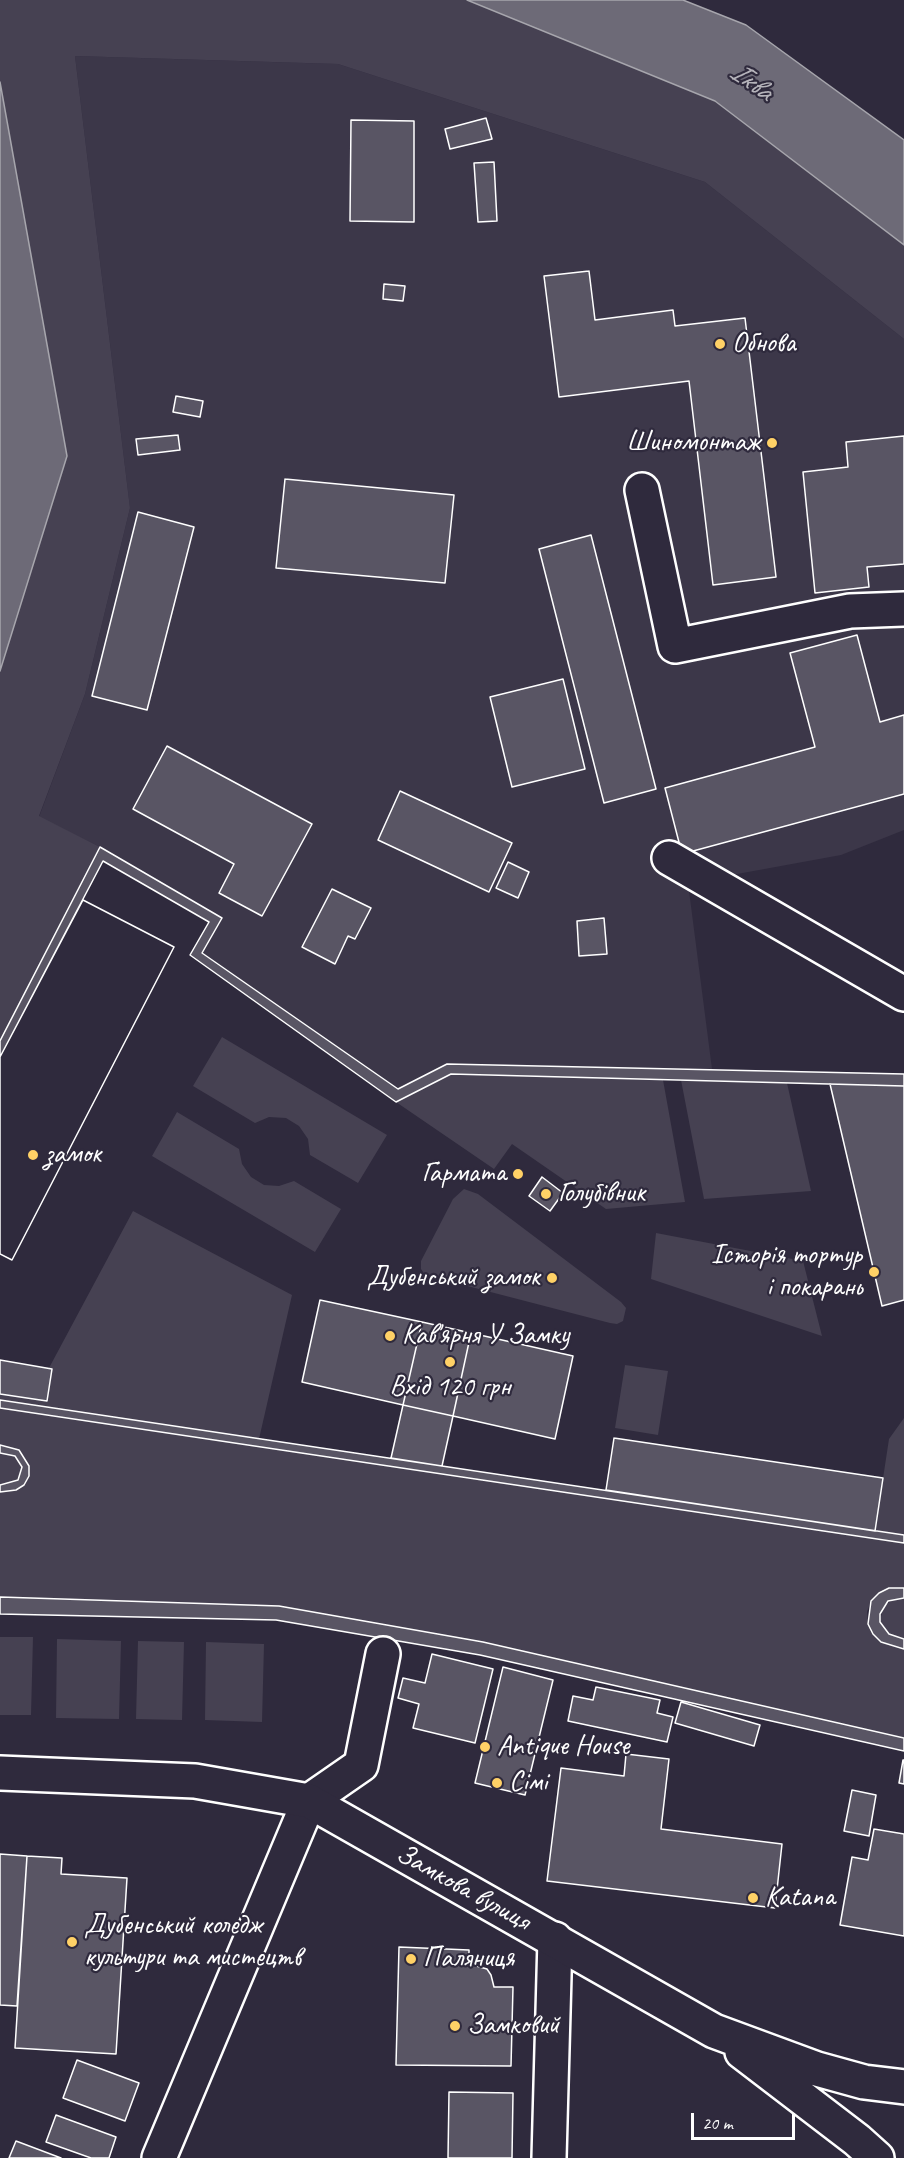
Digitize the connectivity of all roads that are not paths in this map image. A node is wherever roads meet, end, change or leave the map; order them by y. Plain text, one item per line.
1 (642, 490) dead end
2 (904, 609) edge
3 (669, 858) dead end
4 (904, 994) edge
5 (383, 1654) dead end
6 (0, 1773) edge
7 (309, 1801) junction
8 (555, 1940) junction
9 (714, 2031) junction
10 (904, 2087) edge
11 (159, 2158) edge
12 (549, 2158) edge
13 (876, 2158) edge

1 - 2 main road
3 - 4 main road
5 - 7 main road
6 - 7 main road, Замкова вулиця
7 - 8 main road, Замкова вулиця
7 - 11 main road
8 - 9 main road, Замкова вулиця
8 - 12 main road
9 - 10 main road, Замкова вулиця
9 - 13 main road

